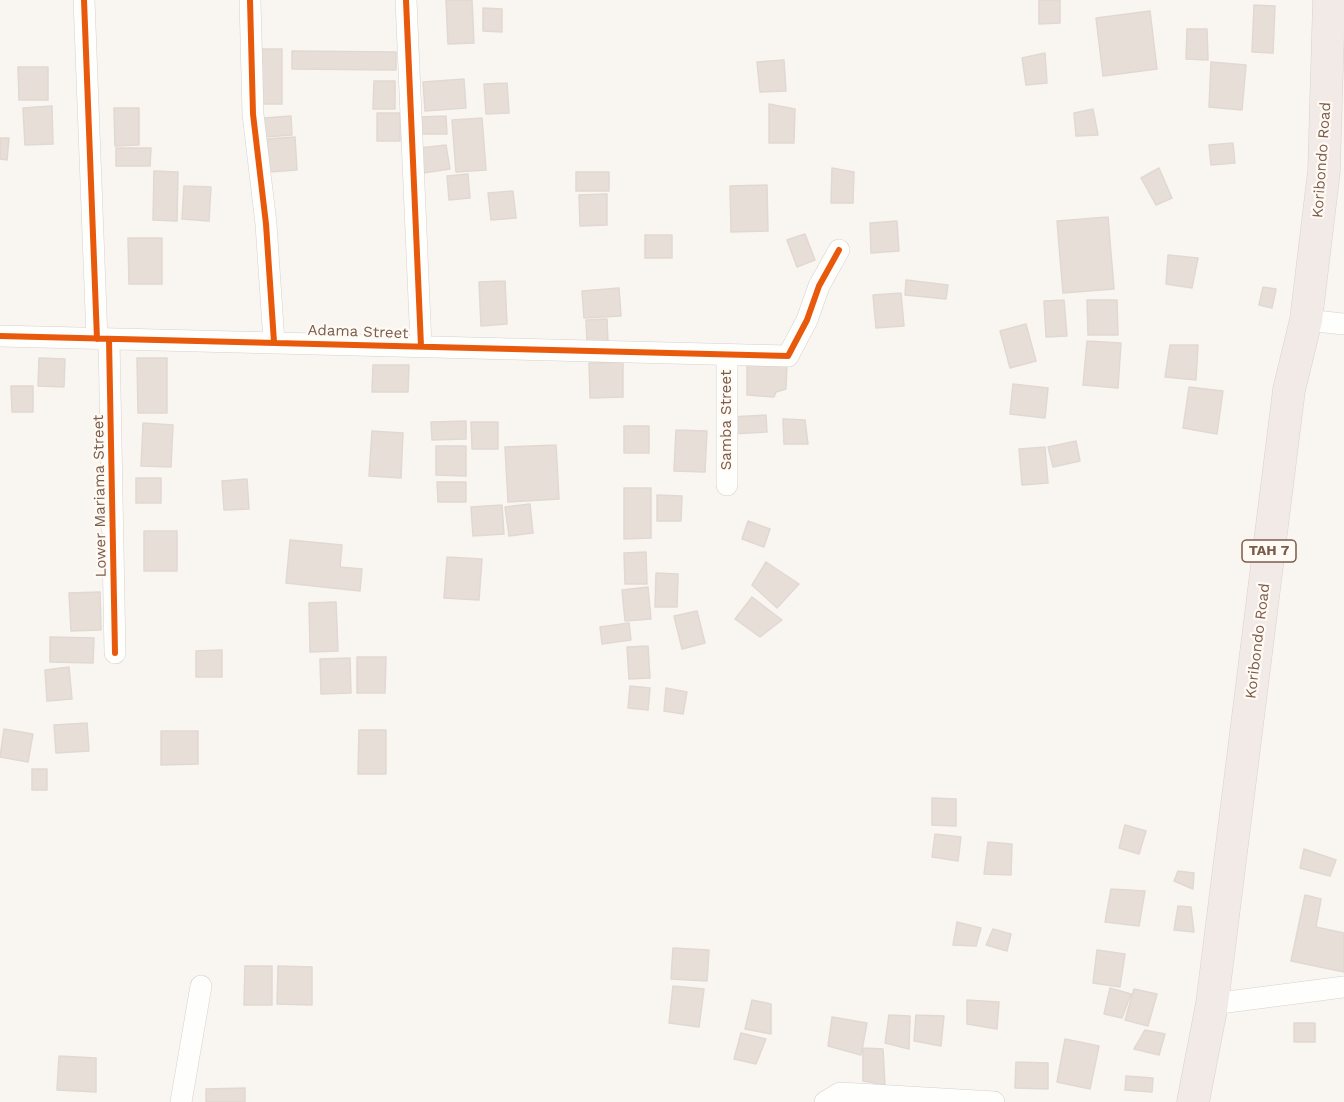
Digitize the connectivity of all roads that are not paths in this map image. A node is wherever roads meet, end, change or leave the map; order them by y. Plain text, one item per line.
1 (84, 0) edge
2 (250, 0) edge
3 (406, 0) edge
4 (1329, 0) edge
5 (839, 250) dead end
6 (1306, 320) junction
7 (1344, 324) edge
8 (0, 336) edge
9 (103, 339) junction
10 (274, 342) junction
11 (421, 346) junction
12 (727, 355) junction
13 (727, 485) dead end
14 (115, 653) dead end
15 (201, 986) dead end
16 (1344, 987) edge
17 (1212, 1004) junction
18 (181, 1102) edge
19 (825, 1102) edge
20 (994, 1102) edge
21 (1193, 1102) edge

1 - 9 street, Lower Mariama Street
2 - 10 street
3 - 11 street
4 - 6 highway, Koribondo Road / TAH 7
5 - 12 street, Adama Street
6 - 7 street
6 - 17 highway, Koribondo Road / TAH 7
8 - 9 street, Adama Street
9 - 10 street, Adama Street
9 - 14 street, Lower Mariama Street
10 - 11 street, Adama Street
11 - 12 street, Adama Street
12 - 13 street, Samba Street
15 - 18 street
16 - 17 street
17 - 21 highway, Koribondo Road / TAH 7
19 - 20 street

